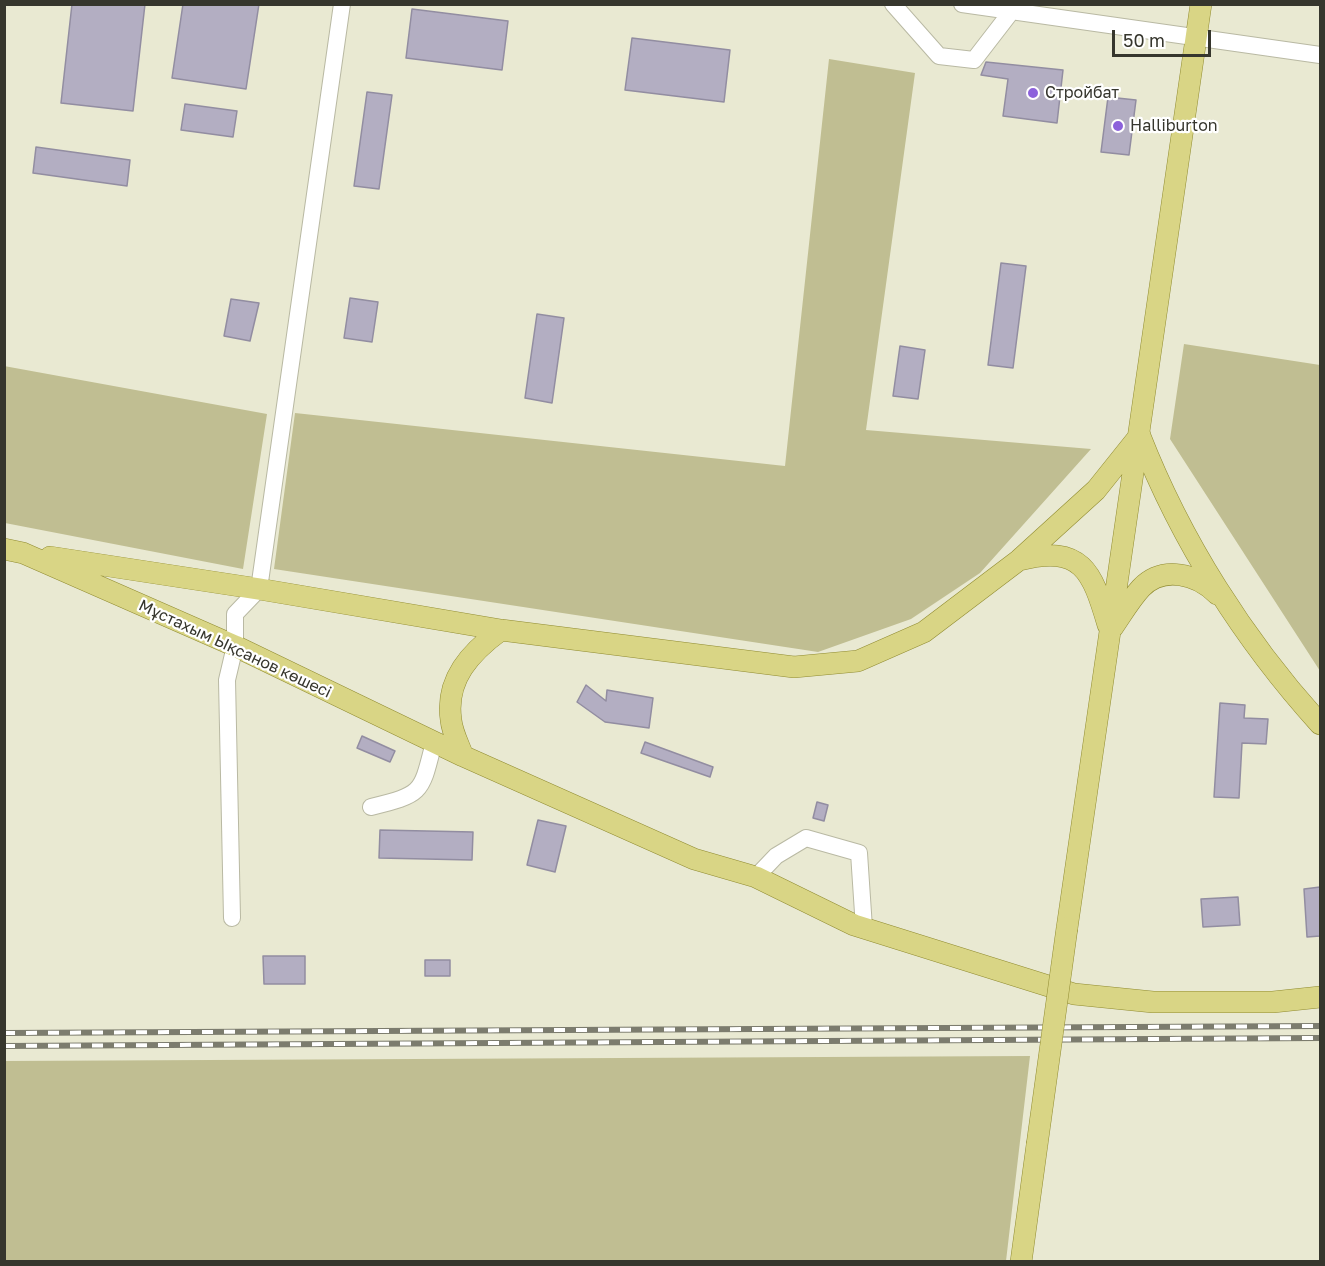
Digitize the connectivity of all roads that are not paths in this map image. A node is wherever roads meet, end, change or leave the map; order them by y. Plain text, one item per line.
1 (342, 4) edge
2 (893, 4) edge
3 (962, 4) edge
4 (1202, 4) edge
5 (1011, 12) junction
6 (1197, 38) junction
7 (1320, 55) edge
8 (1140, 435) junction
9 (14, 551) edge
10 (1019, 560) junction
11 (259, 589) junction
12 (1231, 607) junction
13 (501, 630) junction
14 (1110, 632) junction
15 (235, 646) junction
16 (1320, 724) edge
17 (434, 742) junction
18 (463, 756) junction
19 (371, 807) dead end
20 (756, 877) junction
21 (232, 918) dead end
22 (864, 928) junction
23 (1320, 998) edge
24 (1021, 1262) edge

1 - 11 street
2 - 5 street
3 - 5 street
4 - 6 main road
5 - 6 street
6 - 7 street
6 - 8 main road
8 - 10 main road
8 - 12 main road
8 - 14 main road
9 - 11 main road
9 - 15 main road, Мұстахым Ықсанов көшесі
10 - 13 main road
10 - 14 main road
11 - 13 main road
11 - 15 street
12 - 14 main road
12 - 16 main road
13 - 18 main road
14 - 24 main road, bridge
15 - 17 main road, Мұстахым Ықсанов көшесі
15 - 21 street
17 - 18 main road, Мұстахым Ықсанов көшесі
17 - 19 street
18 - 20 main road, Мұстахым Ықсанов көшесі
20 - 22 main road, Мұстахым Ықсанов көшесі
20 - 22 street
22 - 23 main road, Мұстахым Ықсанов көшесі

